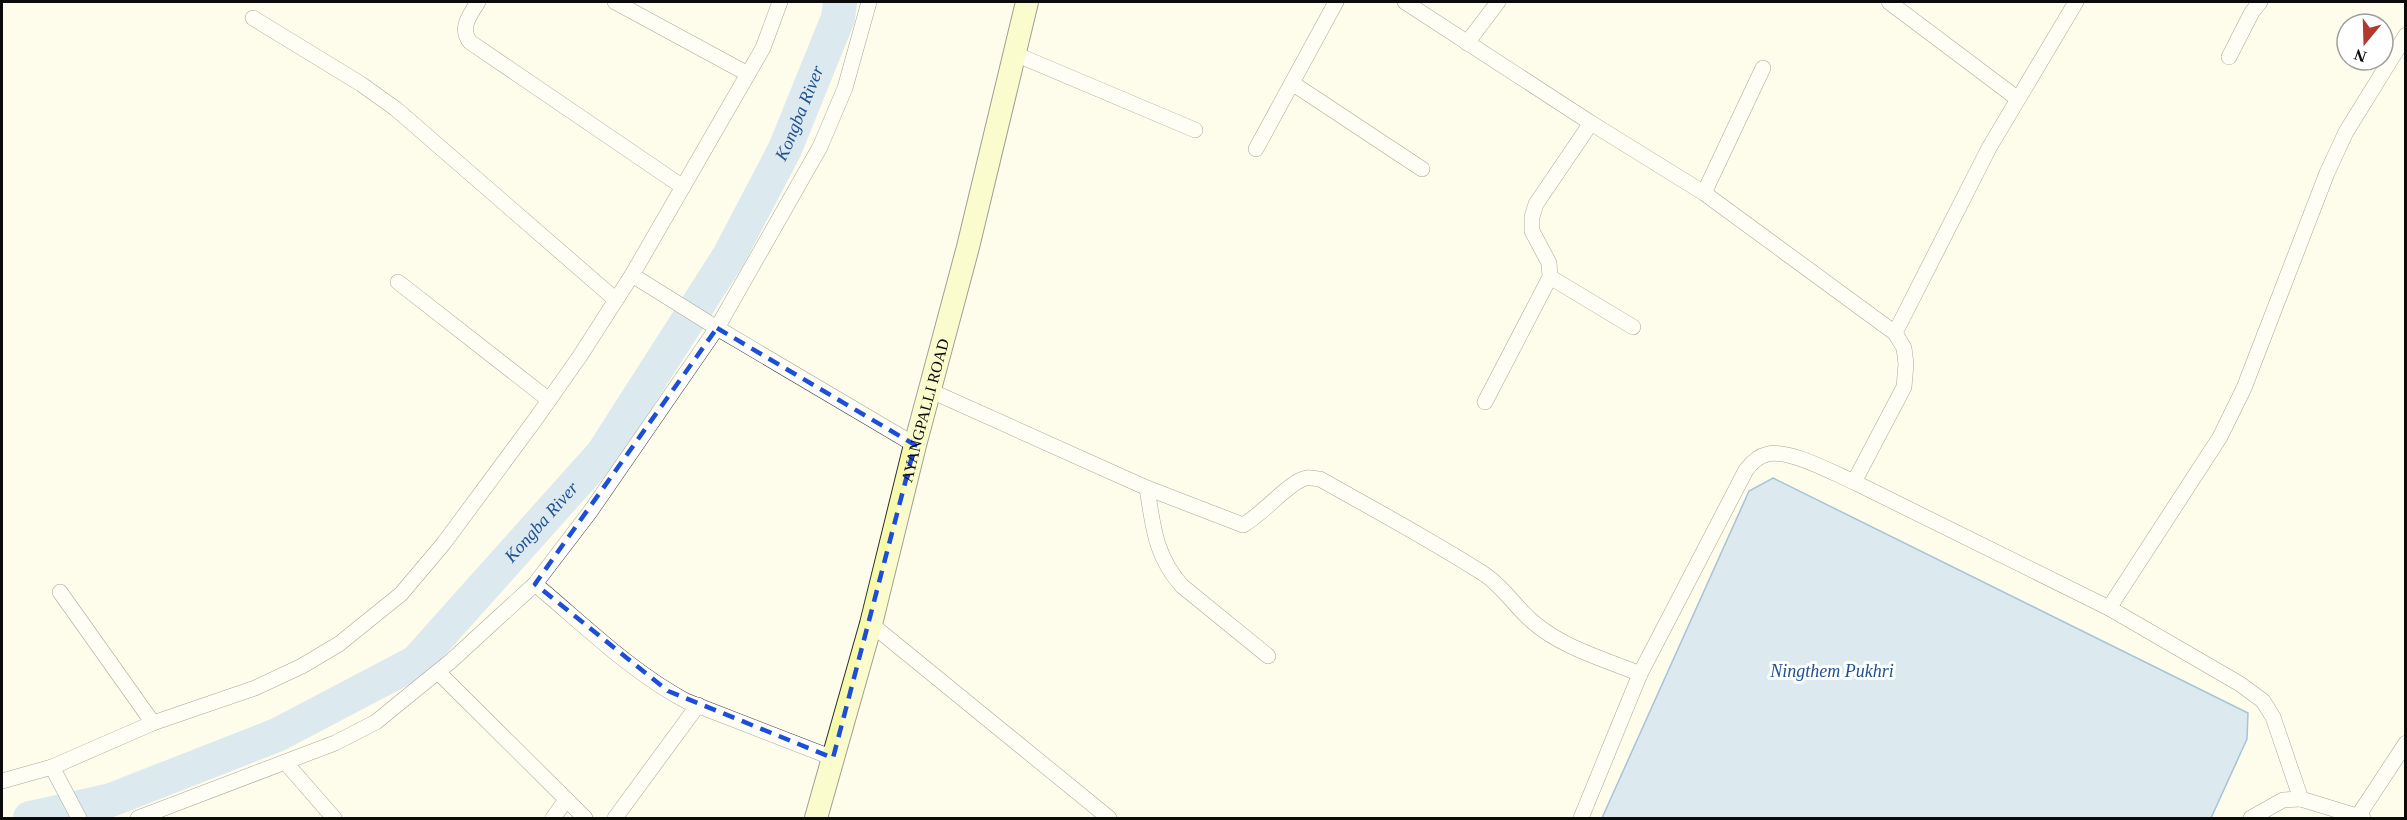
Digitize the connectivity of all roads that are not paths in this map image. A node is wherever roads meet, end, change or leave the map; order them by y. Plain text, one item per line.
1 (478, 2) edge
2 (615, 2) edge
3 (780, 2) edge
4 (869, 2) edge
5 (1028, 2) edge
6 (1336, 2) edge
7 (1405, 2) edge
8 (1498, 2) edge
9 (1889, 2) edge
10 (2076, 2) edge
11 (2260, 2) edge
12 (253, 18) dead end
13 (2406, 34) edge
14 (1467, 43) junction
15 (1015, 54) junction
16 (2229, 57) dead end
17 (1763, 68) dead end
18 (748, 74) junction
19 (1292, 83) junction
20 (2018, 99) junction
21 (1591, 123) junction
22 (1195, 130) dead end
23 (1256, 149) dead end
24 (1422, 169) dead end
25 (683, 187) junction
26 (1704, 193) junction
27 (632, 275) junction
28 (1550, 277) junction
29 (398, 282) dead end
30 (616, 300) junction
31 (1633, 327) dead end
32 (717, 328) junction
33 (1895, 333) junction
34 (931, 391) junction
35 (549, 400) junction
36 (1485, 402) dead end
37 (915, 445) junction
38 (1854, 482) junction
39 (1147, 488) junction
40 (535, 584) junction
41 (60, 592) dead end
42 (2109, 608) junction
43 (872, 624) junction
44 (1268, 656) dead end
45 (438, 672) junction
46 (1640, 674) junction
47 (698, 705) junction
48 (153, 723) junction
49 (2406, 743) edge
50 (833, 758) junction
51 (285, 762) junction
52 (52, 767) junction
53 (2, 781) edge
54 (2301, 799) junction
55 (566, 801) junction
56 (78, 818) edge
57 (2360, 818) edge
58 (138, 819) edge
59 (334, 819) edge
60 (553, 819) edge
61 (585, 819) edge
62 (615, 819) edge
63 (816, 819) edge
64 (1109, 819) edge
65 (1581, 819) edge
66 (2251, 819) edge

1 - 25 street
2 - 18 street
3 - 18 street
4 - 32 street
5 - 15 street, AYANGPALLI ROAD
6 - 19 street
7 - 14 street
8 - 14 street
9 - 20 street
10 - 20 street
11 - 16 street
12 - 30 street
13 - 42 street
14 - 21 street
15 - 22 street
15 - 34 street, AYANGPALLI ROAD
17 - 26 street
18 - 25 street
19 - 23 street
19 - 24 street
20 - 33 street
21 - 26 street
21 - 28 street
25 - 27 street
26 - 33 street
27 - 30 street
27 - 32 street
28 - 31 street
28 - 36 street
29 - 35 street
30 - 35 street
32 - 37 street
32 - 40 street
33 - 38 street
34 - 37 street, AYANGPALLI ROAD
34 - 39 street
35 - 48 street
37 - 43 street, AYANGPALLI ROAD
38 - 42 street
38 - 46 street
39 - 44 street
39 - 46 street
40 - 45 street
40 - 47 street
41 - 48 street
42 - 54 street
43 - 50 street, AYANGPALLI ROAD
43 - 64 street
45 - 51 street
45 - 55 street
46 - 65 street
47 - 50 street
47 - 62 street
48 - 52 street
49 - 57 street
50 - 63 street, AYANGPALLI ROAD
51 - 58 street
51 - 59 street
52 - 53 street
52 - 56 street
54 - 57 street
54 - 66 street
55 - 60 street
55 - 61 street

